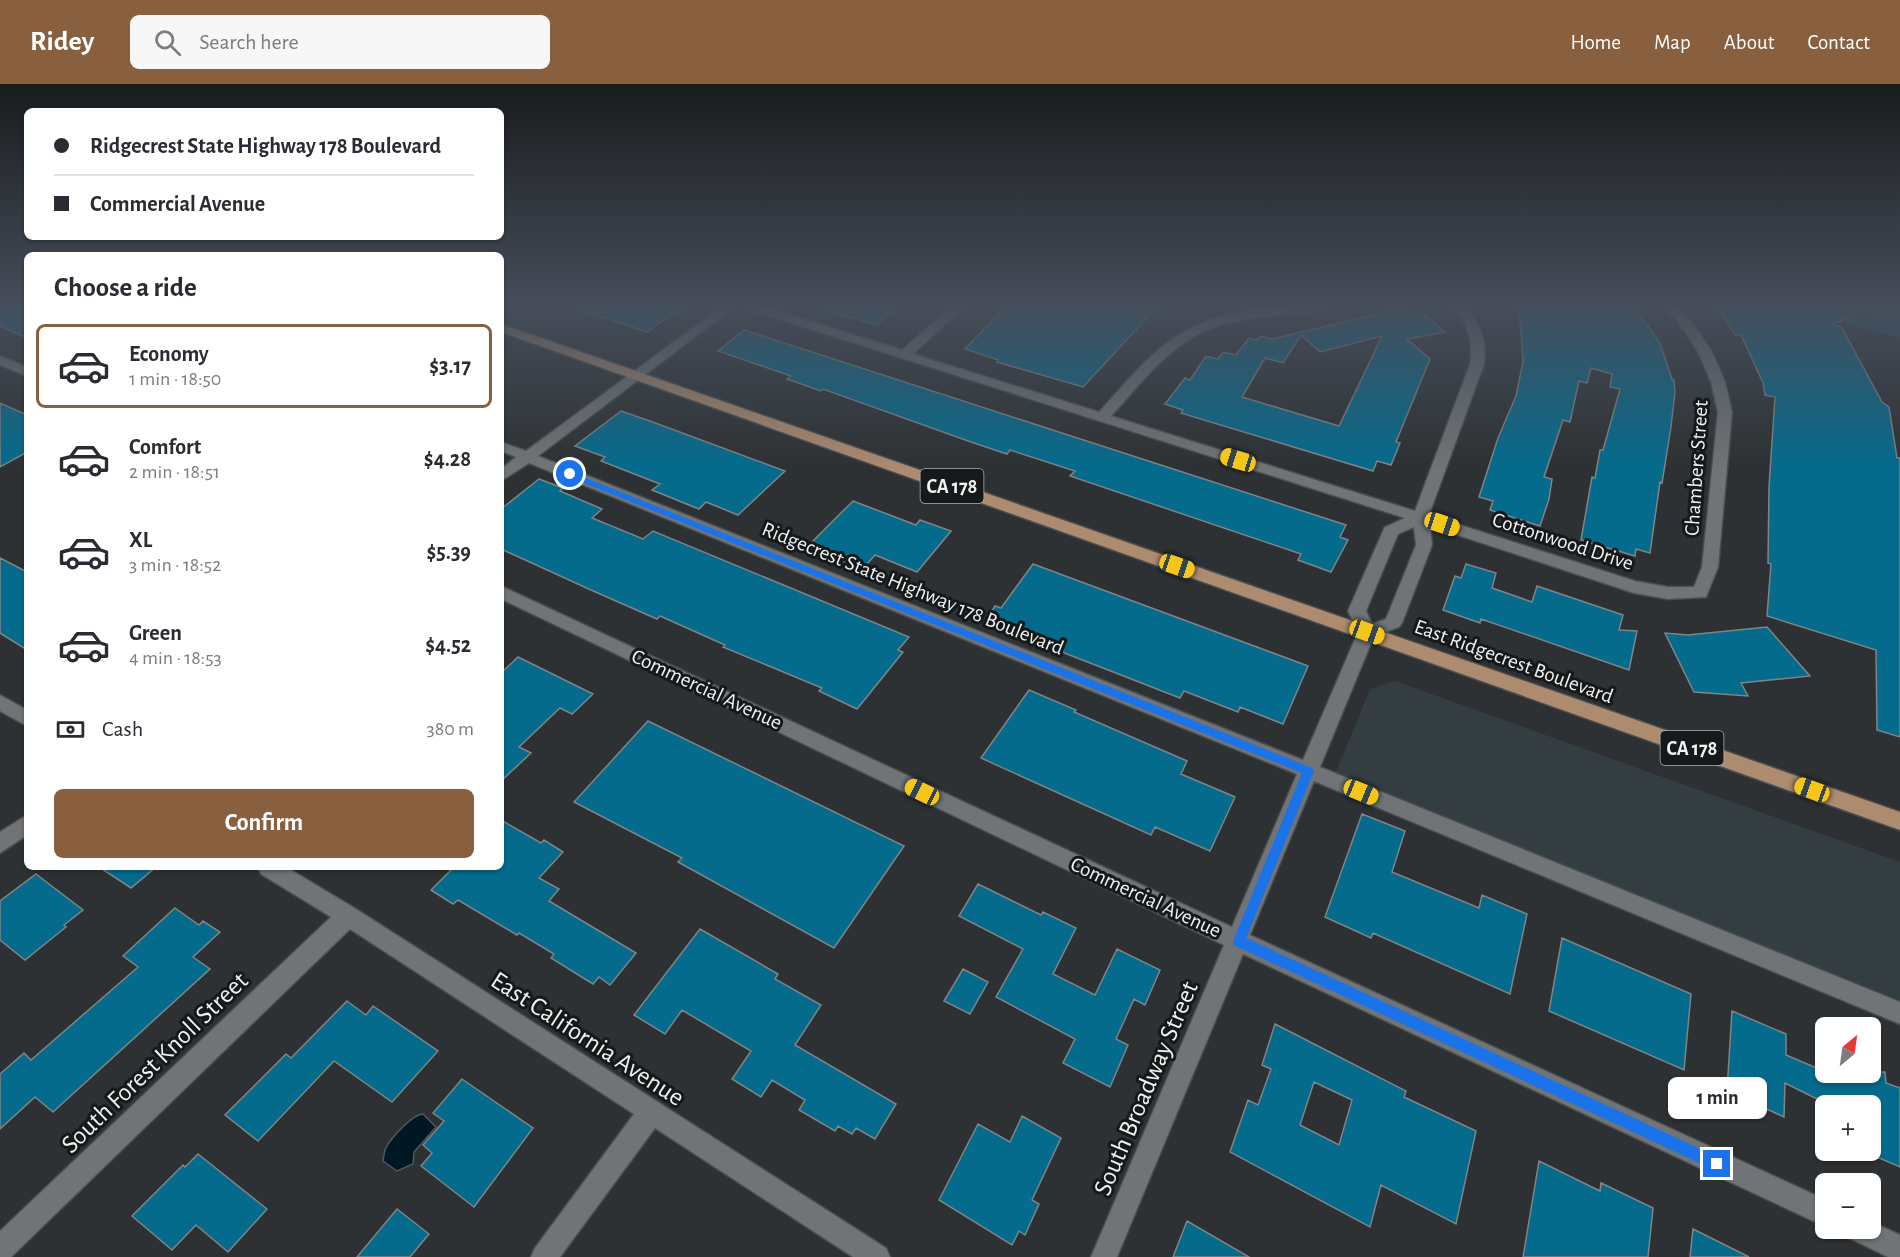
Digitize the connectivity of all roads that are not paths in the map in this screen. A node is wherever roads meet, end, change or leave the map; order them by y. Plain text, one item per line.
1 (0, 360) edge
2 (593, 360) edge
3 (657, 360) edge
4 (916, 360) edge
5 (1157, 360) edge
6 (1478, 360) edge
7 (1708, 360) edge
8 (24, 371) edge
9 (637, 375) junction
10 (1101, 418) junction
11 (504, 447) edge
12 (527, 457) junction
13 (504, 474) edge
14 (1421, 517) junction
15 (504, 593) edge
16 (1680, 593) joint
17 (1367, 632) junction
18 (0, 702) edge
19 (24, 717) edge
20 (1309, 771) junction
21 (1900, 821) edge
22 (24, 826) edge
23 (0, 844) edge
24 (273, 870) edge
25 (348, 915) junction
26 (1239, 941) junction
27 (1900, 1013) edge
28 (651, 1112) junction
29 (1815, 1209) edge
30 (1879, 1239) edge
31 (0, 1249) edge
32 (1900, 1249) edge
33 (544, 1257) edge
34 (877, 1257) edge
35 (1104, 1257) edge

1 - 8 street
2 - 9 main road, East Ridgecrest Boulevard / CA 178
3 - 9 street
4 - 10 street, Cottonwood Drive
5 - 10 street
6 - 14 street
7 - 16 street, Chambers Street
9 - 12 street
9 - 17 main road, East Ridgecrest Boulevard / CA 178
10 - 14 street, Cottonwood Drive
11 - 12 street, Ridgecrest State Highway 178 Boulevard
12 - 13 street
12 - 20 street, Ridgecrest State Highway 178 Boulevard
14 - 16 street, Cottonwood Drive
14 - 17 street
14 - 17 street
15 - 26 street, Commercial Avenue
17 - 20 street, South Broadway Street
17 - 21 main road, East Ridgecrest Boulevard / CA 178
18 - 19 street
20 - 26 street, South Broadway Street
20 - 27 street, Ridgecrest State Highway 178 Boulevard
22 - 23 street
24 - 25 street, East California Avenue
25 - 28 street, East California Avenue
25 - 31 street, South Forest Knoll Street
26 - 29 street, Commercial Avenue
26 - 35 street, South Broadway Street
28 - 33 street
28 - 34 street, East California Avenue
30 - 32 street

